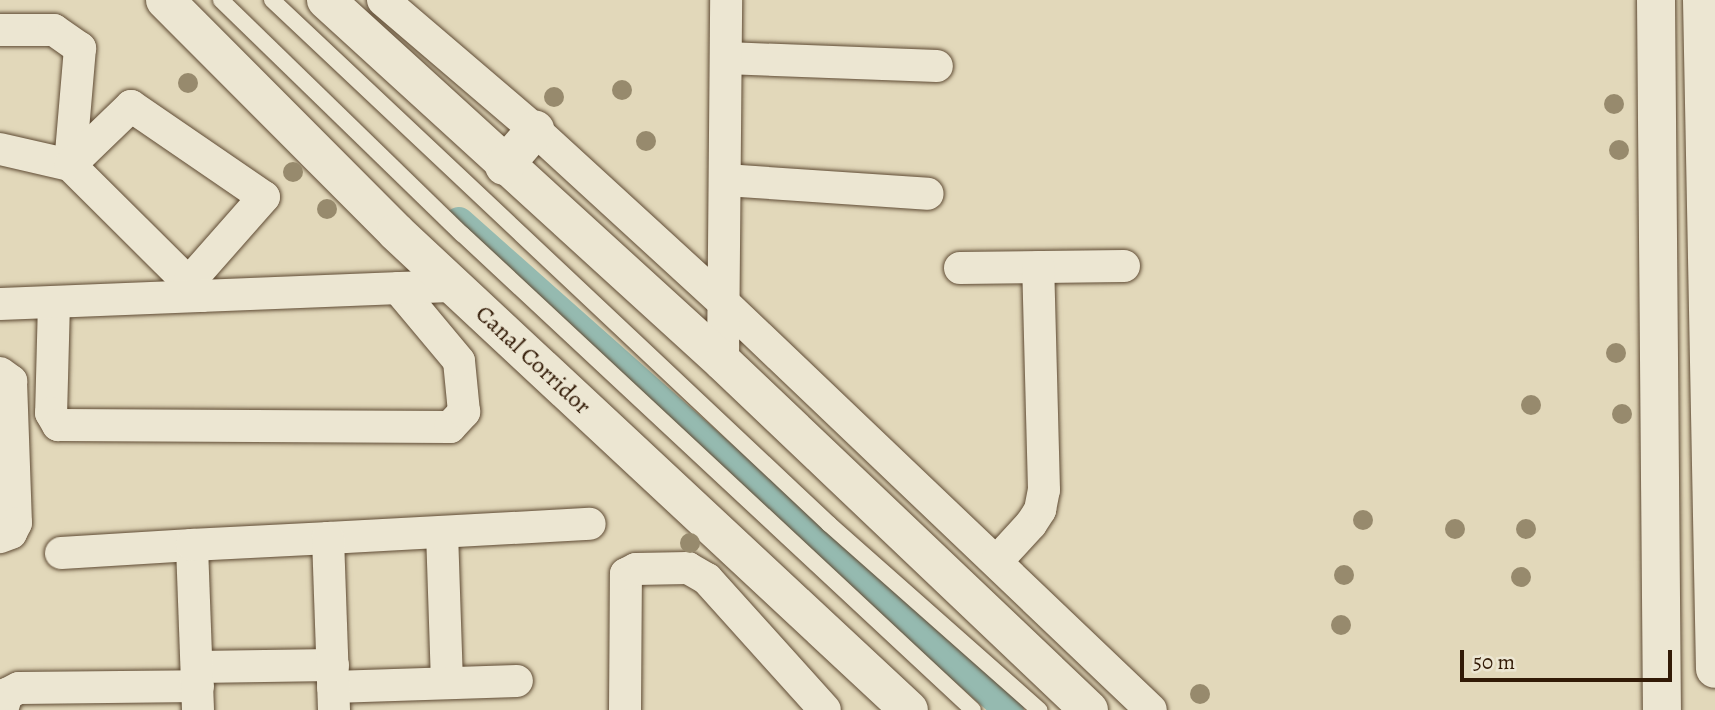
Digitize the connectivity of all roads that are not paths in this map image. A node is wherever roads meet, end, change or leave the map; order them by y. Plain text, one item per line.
1 (164, 0) edge
2 (221, 0) edge
3 (272, 0) edge
4 (326, 0) edge
5 (383, 0) edge
6 (726, 0) edge
7 (1656, 0) edge
8 (1702, 0) edge
9 (0, 30) edge
10 (726, 58) junction
11 (937, 66) dead end
12 (535, 130) junction
13 (0, 149) edge
14 (69, 165) junction
15 (504, 166) junction
16 (725, 180) junction
17 (928, 194) dead end
18 (1124, 266) dead end
19 (1038, 267) junction
20 (960, 268) dead end
21 (453, 286) junction
22 (398, 288) junction
23 (196, 289) junction
24 (54, 302) junction
25 (723, 302) junction
26 (0, 304) edge
27 (723, 362) junction
28 (0, 373) edge
29 (590, 523) dead end
30 (442, 532) junction
31 (0, 537) edge
32 (328, 538) junction
33 (192, 545) junction
34 (61, 553) dead end
35 (997, 561) junction
36 (1715, 669) edge
37 (517, 681) dead end
38 (447, 683) junction
39 (333, 687) edge
40 (198, 688) edge
41 (165, 698) edge
42 (2, 710) edge
43 (625, 710) edge
44 (825, 710) edge
45 (909, 710) edge
46 (973, 710) edge
47 (1039, 710) edge
48 (1089, 710) edge
49 (1151, 710) edge
50 (1662, 710) edge

1 - 21 street, Canal Corridor
2 - 46 lane
3 - 47 lane
4 - 15 street
5 - 12 street
6 - 10 street
7 - 50 street
8 - 36 street
9 - 14 street
10 - 11 street
10 - 16 street
12 - 15 street
12 - 25 street
13 - 14 street
14 - 23 street
14 - 23 street
15 - 27 street
16 - 17 street
16 - 25 street
18 - 19 street
19 - 20 street
19 - 35 street
21 - 22 street
21 - 45 street, Canal Corridor
22 - 23 street
22 - 24 street
23 - 24 street
24 - 26 street
25 - 27 street
25 - 35 street
27 - 48 street
28 - 31 street
29 - 30 street
30 - 32 street
30 - 38 street
32 - 33 street
32 - 39 street
33 - 34 street
33 - 40 street
35 - 49 street
37 - 38 street
38 - 39 street
39 - 40 street
40 - 41 street
41 - 42 street
43 - 44 street

